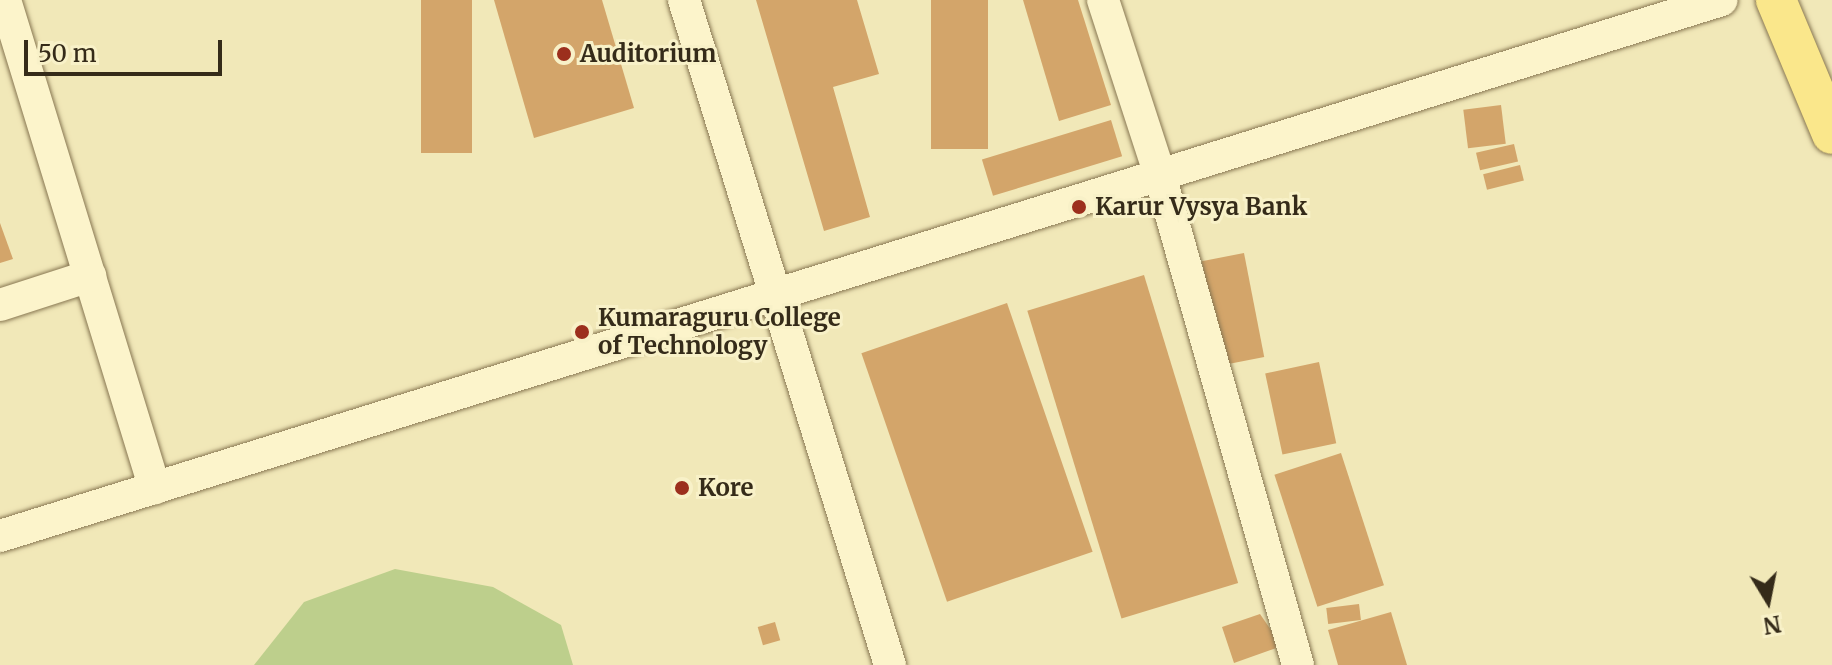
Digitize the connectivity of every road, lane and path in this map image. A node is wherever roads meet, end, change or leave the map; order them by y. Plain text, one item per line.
1 (5, 0) edge
2 (684, 0) edge
3 (1103, 0) edge
4 (1722, 0) edge
5 (1776, 0) edge
6 (1829, 119) edge
7 (1161, 179) junction
8 (90, 276) junction
9 (777, 300) junction
10 (0, 305) edge
11 (155, 489) junction
12 (0, 536) edge
13 (890, 665) edge
14 (1298, 665) edge

1 - 8 street
2 - 9 street
3 - 7 street
4 - 7 street
5 - 6 main road
7 - 9 street
7 - 14 street
8 - 10 street
8 - 11 street
9 - 11 street
9 - 13 street
11 - 12 street

